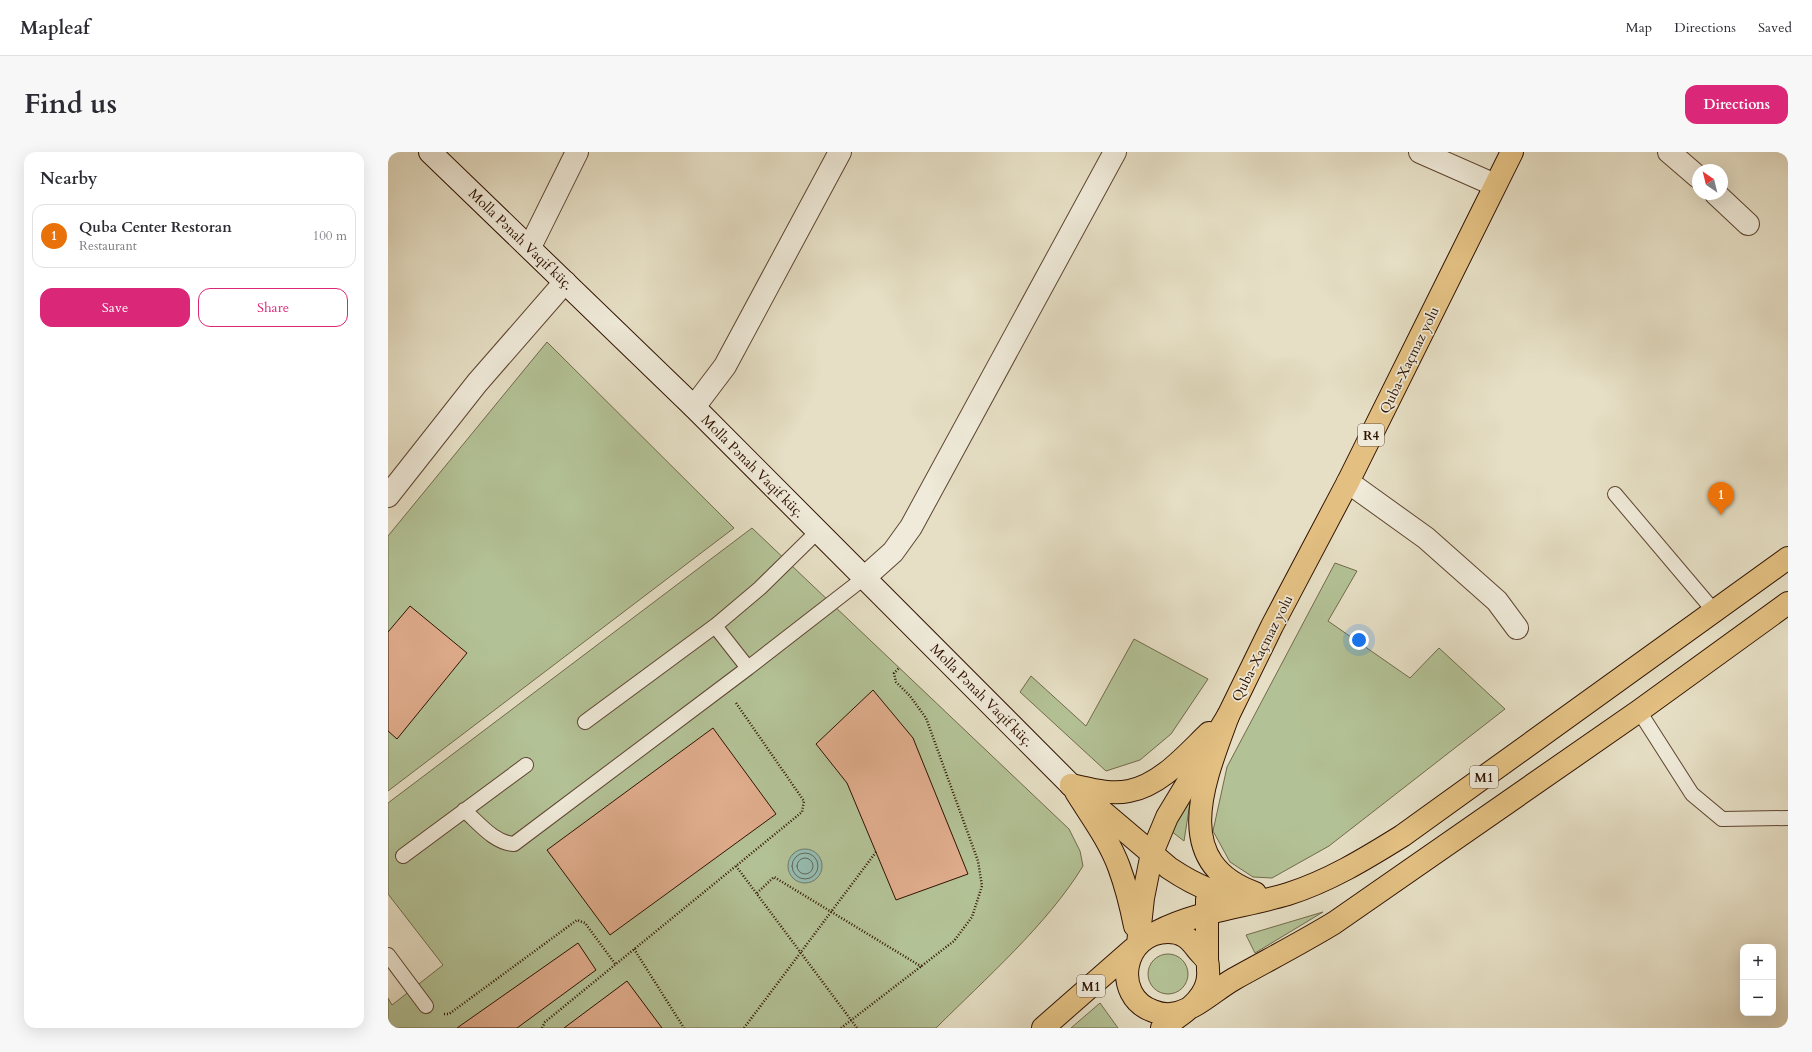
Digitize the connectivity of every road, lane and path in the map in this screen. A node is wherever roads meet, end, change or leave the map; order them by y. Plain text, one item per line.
1 (430, 152) edge
2 (577, 152) edge
3 (840, 152) edge
4 (1115, 152) edge
5 (1420, 152) edge
6 (1512, 152) edge
7 (1669, 152) edge
8 (1692, 172) edge
9 (1495, 185) junction
10 (1722, 200) edge
11 (1748, 224) dead end
12 (530, 247) junction
13 (565, 282) junction
14 (694, 407) junction
15 (1348, 482) junction
16 (1615, 494) dead end
17 (388, 496) edge
18 (818, 532) junction
19 (1788, 558) edge
20 (864, 578) junction
21 (1788, 603) edge
22 (1714, 612) junction
23 (715, 626) junction
24 (1517, 628) dead end
25 (748, 668) junction
26 (899, 668) dead end
27 (724, 686) junction
28 (1639, 711) junction
29 (1228, 716) junction
30 (585, 722) dead end
31 (526, 765) dead end
32 (1071, 784) junction
33 (464, 810) junction
34 (1788, 818) edge
35 (876, 852) dead end
36 (1206, 852) junction
37 (1152, 853) junction
38 (403, 856) dead end
39 (736, 866) junction
40 (1207, 889) junction
41 (757, 893) junction
42 (1272, 898) junction
43 (830, 911) junction
44 (1206, 914) junction
45 (1144, 940) junction
46 (634, 949) junction
47 (801, 952) junction
48 (388, 955) edge
49 (1207, 961) junction
50 (616, 964) junction
51 (922, 967) junction
52 (426, 1006) joint
53 (1192, 1006) junction
54 (852, 1021) junction
55 (542, 1028) edge
56 (684, 1028) edge
57 (744, 1028) edge
58 (841, 1028) edge
59 (857, 1028) edge
60 (1043, 1028) edge
61 (1162, 1028) edge

1 - 12 street, Molla Pənah Vaqif küç.
2 - 12 street
3 - 14 street
4 - 20 street
5 - 9 street
6 - 9 main road, Quba-Xaçmaz yolu / R4
7 - 8 street
9 - 15 main road, Quba-Xaçmaz yolu / R4
10 - 11 street
12 - 13 street, Molla Pənah Vaqif küç.
13 - 14 street, Molla Pənah Vaqif küç.
13 - 17 street
14 - 18 street, Molla Pənah Vaqif küç.
15 - 24 street
15 - 29 main road, Quba-Xaçmaz yolu / R4
16 - 22 lane
18 - 20 street, Molla Pənah Vaqif küç.
18 - 23 lane
19 - 22 main road, M1
20 - 25 lane
20 - 32 street, Molla Pənah Vaqif küç.
21 - 28 main road, M1
22 - 42 main road, M1
23 - 25 lane
23 - 30 lane
25 - 27 lane
26 - 51 path
27 - 33 lane
27 - 39 path
28 - 34 lane
28 - 53 main road, M1
29 - 32 main road
29 - 36 main road
29 - 37 main road
31 - 33 lane
32 - 37 main road
32 - 45 main road
33 - 38 lane
35 - 43 path
36 - 40 main road
36 - 42 main road
37 - 40 main road
37 - 45 main road
39 - 41 path
39 - 46 path
40 - 42 main road
40 - 44 main road
41 - 43 path
41 - 47 path
42 - 44 main road, M1
43 - 47 path
43 - 51 path
44 - 45 main road, M1
44 - 49 main road
45 - 49 main road
45 - 53 main road
45 - 60 main road, M1
46 - 50 path
46 - 56 path
47 - 54 path
47 - 57 path
48 - 52 lane
49 - 53 main road
50 - 52 path
50 - 55 path
51 - 54 path
53 - 61 main road, M1
54 - 58 path
54 - 59 path

